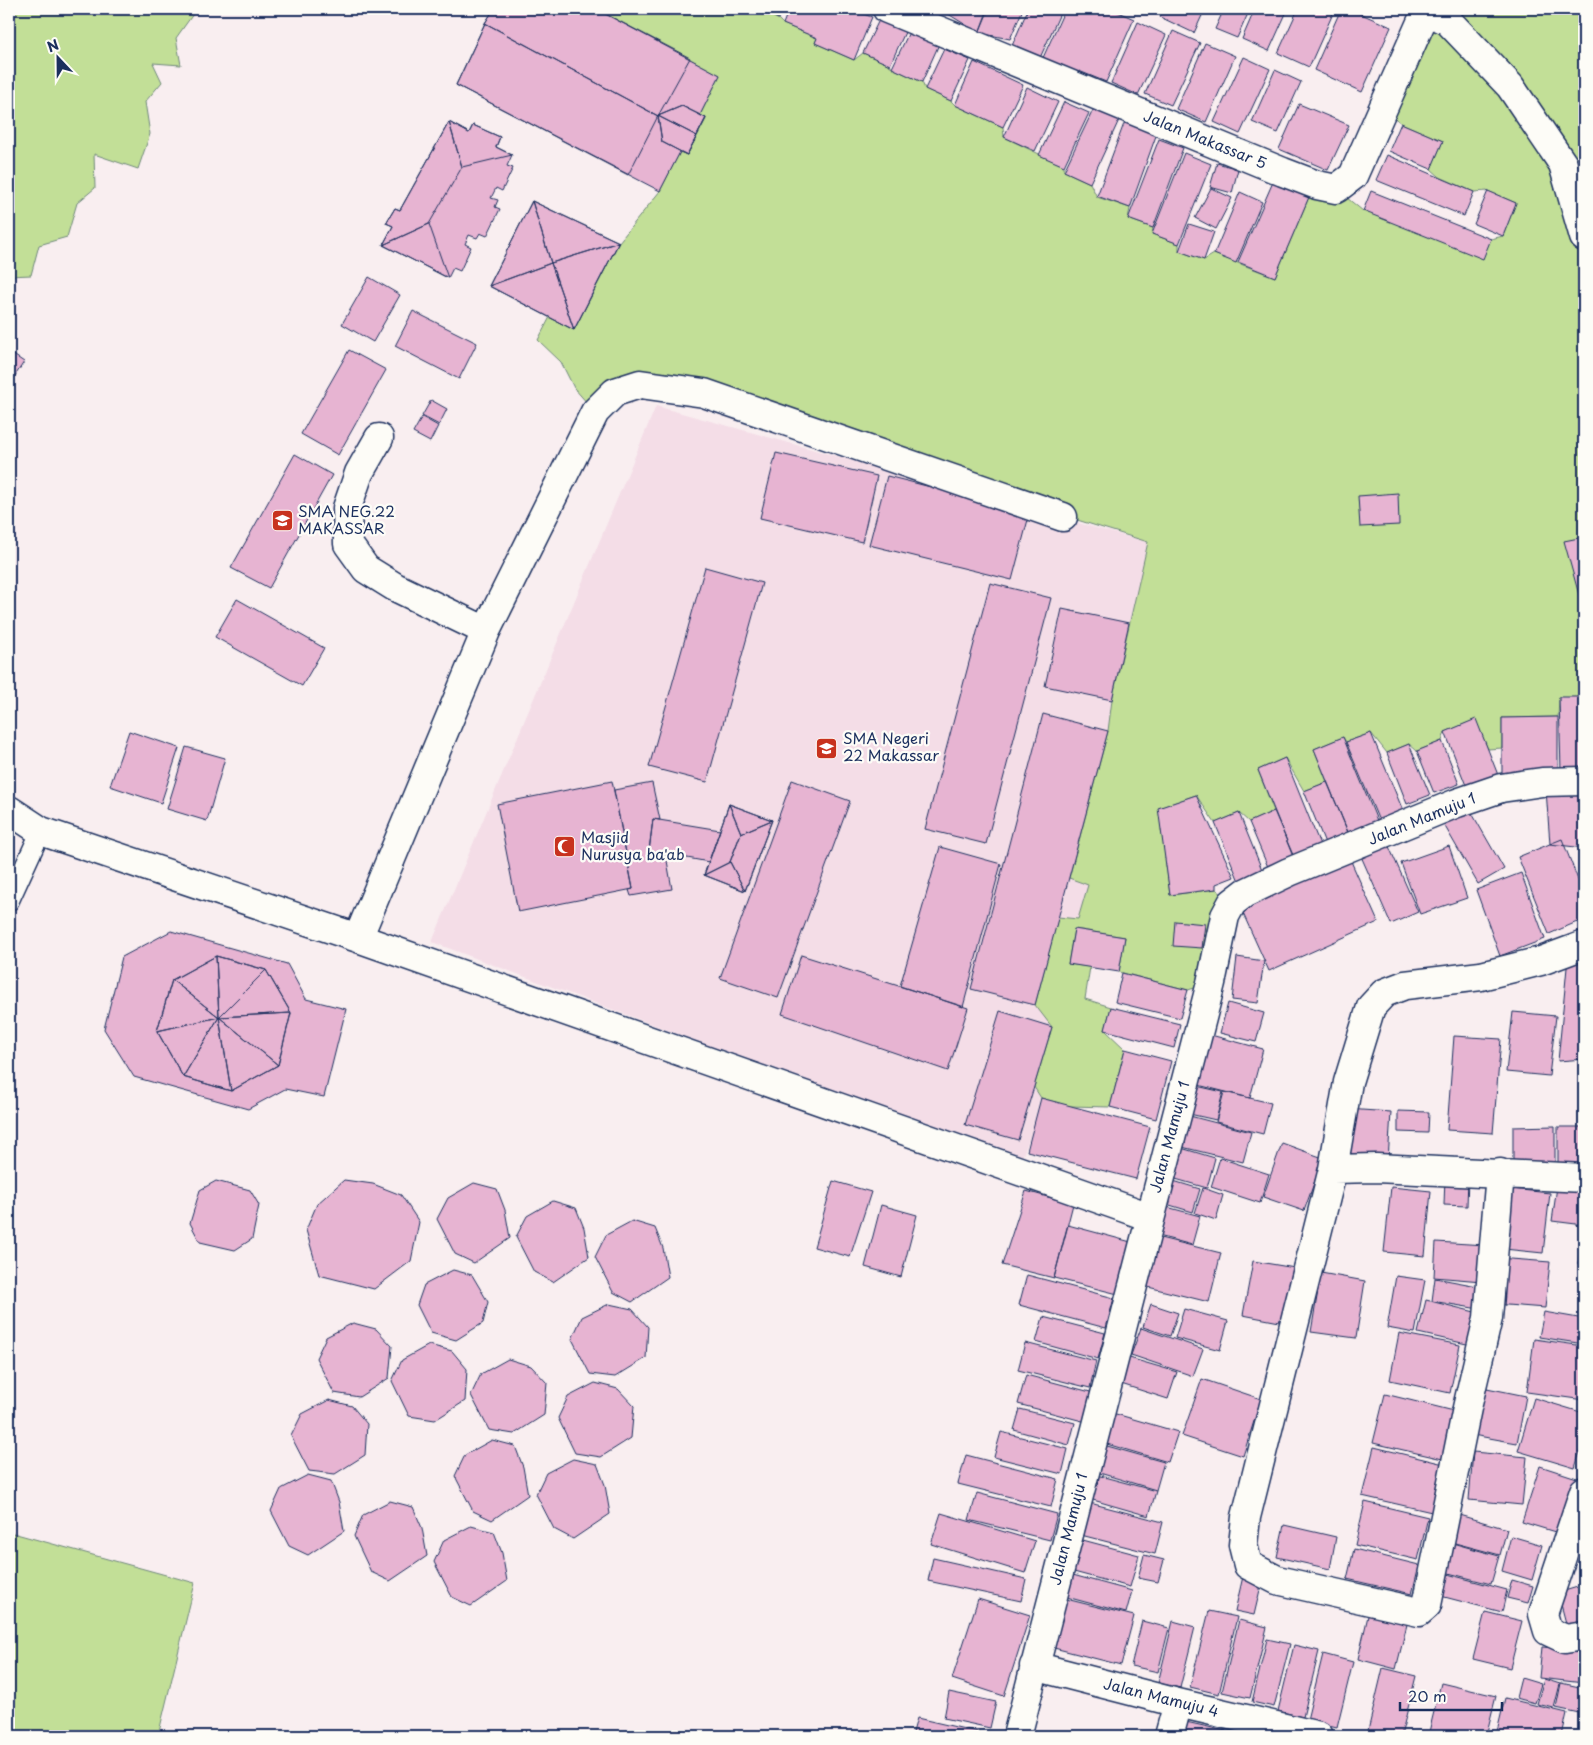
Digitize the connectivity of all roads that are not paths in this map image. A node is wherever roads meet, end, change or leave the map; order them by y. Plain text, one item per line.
1 (888, 9) edge
2 (1425, 9) edge
3 (1584, 237) edge
4 (379, 438) dead end
5 (1063, 516) dead end
6 (486, 631) junction
7 (1584, 781) edge
8 (9, 810) edge
9 (41, 831) junction
10 (9, 901) edge
11 (358, 938) junction
12 (1584, 945) edge
13 (1333, 1169) junction
14 (1500, 1173) junction
15 (1584, 1178) edge
16 (1150, 1217) junction
17 (1584, 1491) edge
18 (1584, 1636) edge
19 (1034, 1666) junction
20 (1178, 1703) junction
21 (1017, 1736) edge
22 (1169, 1736) edge
23 (1319, 1736) edge

1 - 2 street, Jalan Makassar 5
2 - 3 street
4 - 6 street
5 - 6 street
6 - 11 street
7 - 16 street, Jalan Mamuju 1
8 - 9 street
9 - 10 lane
9 - 11 street
11 - 16 street
12 - 13 street
13 - 14 street
13 - 14 street
14 - 15 street
16 - 19 street, Jalan Mamuju 1
17 - 18 street
19 - 20 street, Jalan Mamuju 4
19 - 21 street, Jalan Mamuju 1
20 - 22 street
20 - 23 street, Jalan Mamuju 4

